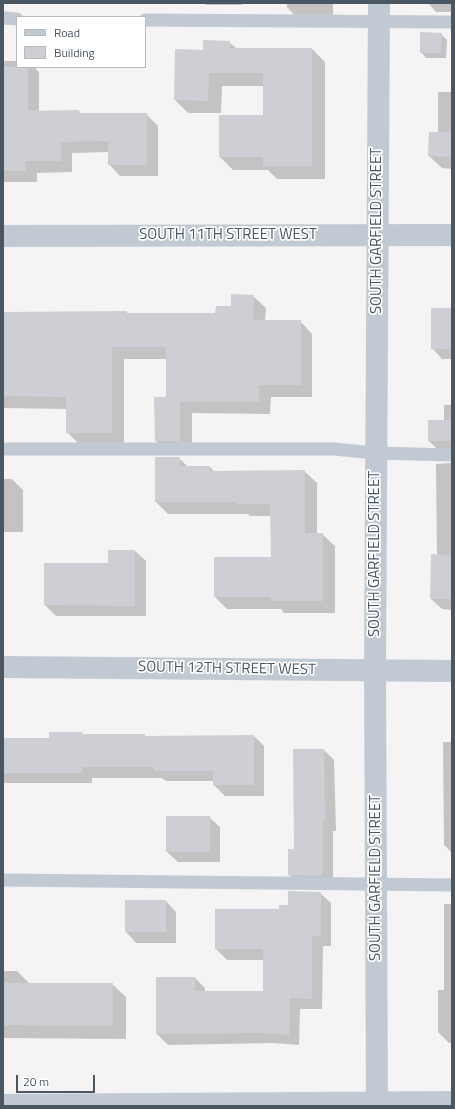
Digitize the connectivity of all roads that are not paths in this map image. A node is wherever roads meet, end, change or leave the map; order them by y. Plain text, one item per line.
1 (379, 12) edge
2 (3, 18) edge
3 (16, 19) edge
4 (146, 20) edge
5 (452, 22) edge
6 (376, 235) junction
7 (452, 235) edge
8 (3, 236) edge
9 (3, 449) edge
10 (375, 453) junction
11 (452, 454) edge
12 (3, 667) edge
13 (375, 670) junction
14 (452, 671) edge
15 (3, 880) edge
16 (377, 884) junction
17 (452, 884) edge
18 (452, 1102) edge
19 (3, 1104) edge
20 (377, 1104) edge

1 - 4 lane
1 - 5 lane
1 - 6 street, SOUTH GARFIELD STREET
2 - 3 lane
6 - 7 street, SOUTH 11TH STREET WEST
6 - 8 street, SOUTH 11TH STREET WEST
6 - 10 street, SOUTH GARFIELD STREET
9 - 10 lane
10 - 11 lane
10 - 13 street, SOUTH GARFIELD STREET
12 - 13 street, SOUTH 12TH STREET WEST
13 - 14 street, SOUTH 12TH STREET WEST
13 - 16 street, SOUTH GARFIELD STREET
15 - 16 lane
16 - 17 lane
16 - 20 street, SOUTH GARFIELD STREET
18 - 20 street
19 - 20 street

